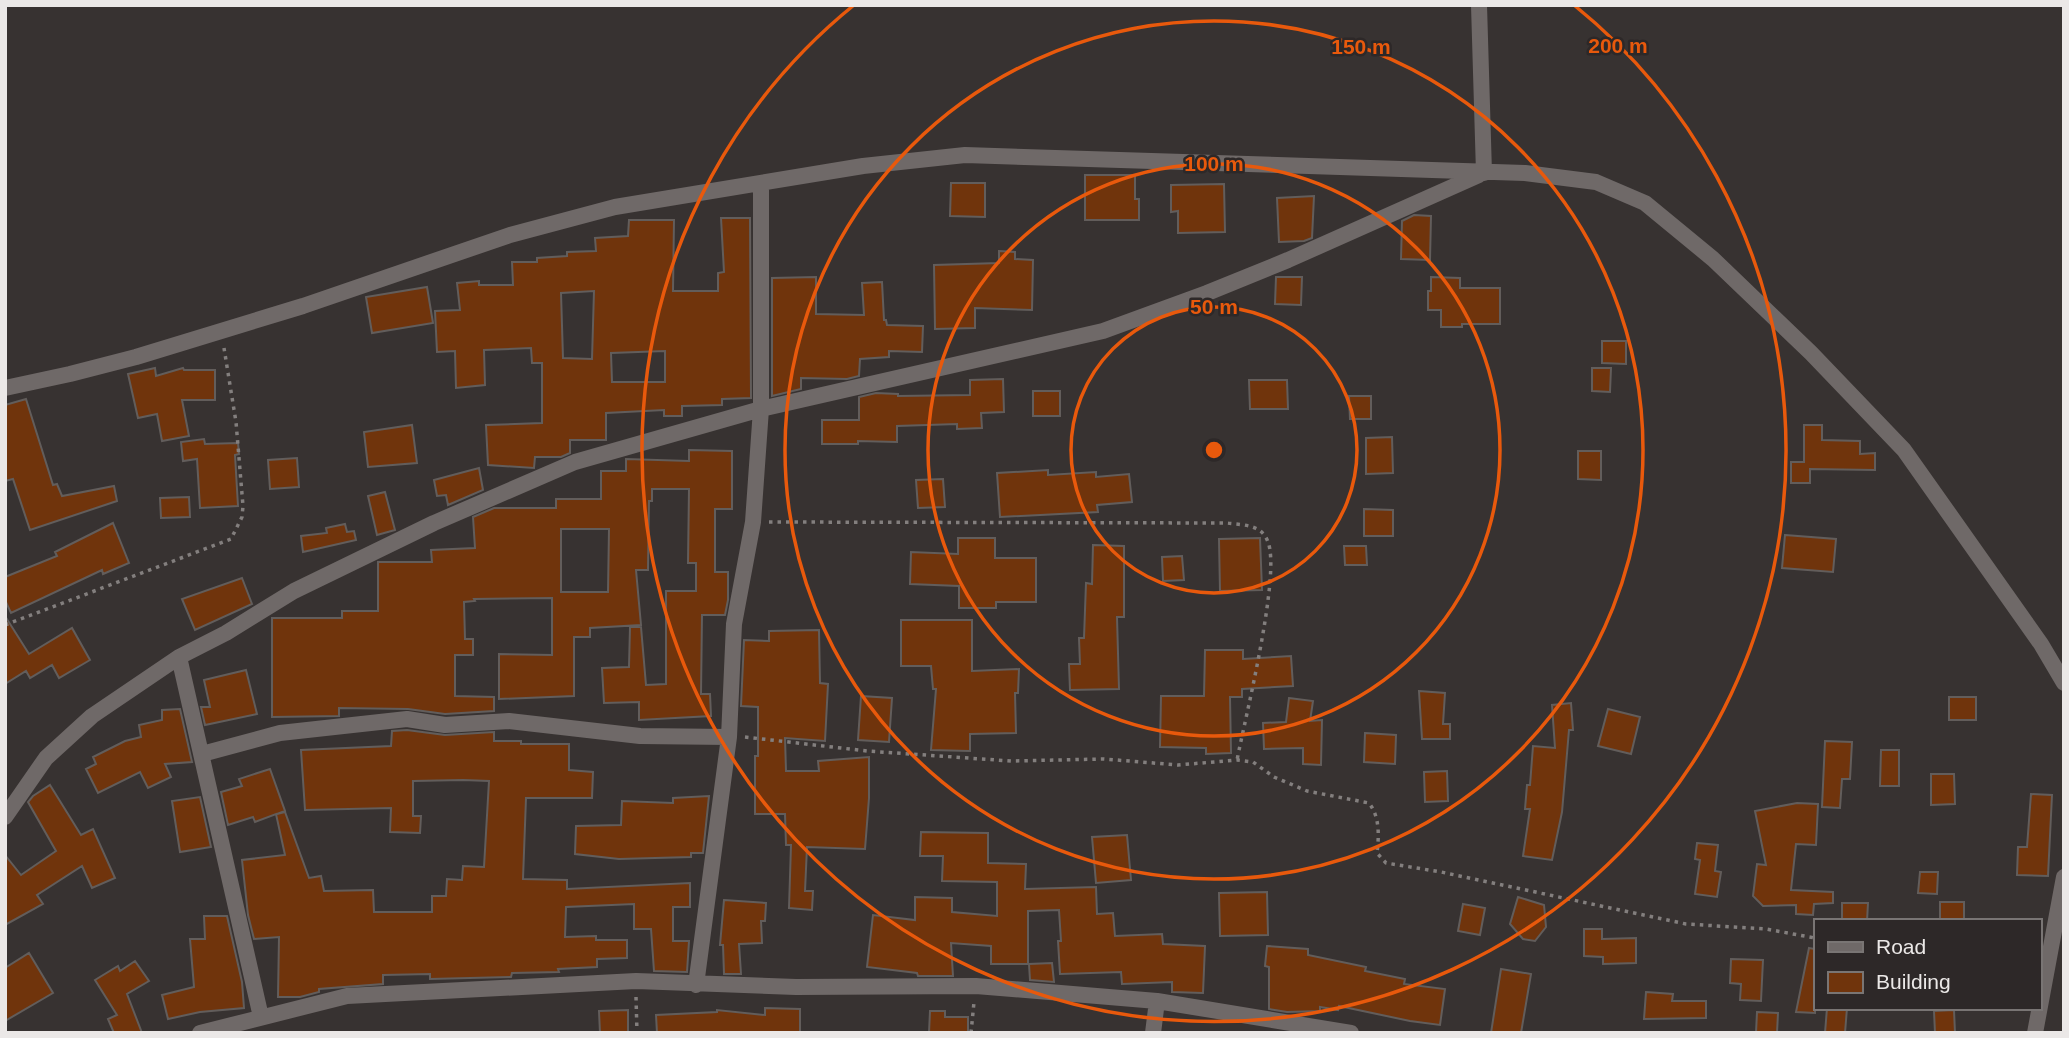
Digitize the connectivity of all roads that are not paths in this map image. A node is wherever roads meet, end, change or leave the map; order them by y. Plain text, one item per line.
1 (1479, 5) edge
2 (1485, 173) junction
3 (761, 183) junction
4 (5, 388) edge
5 (761, 409) junction
6 (179, 657) junction
7 (2064, 683) edge
8 (729, 737) junction
9 (202, 754) junction
10 (5, 817) edge
11 (2064, 877) edge
12 (696, 985) junction
13 (1157, 1001) junction
14 (2041, 1001) edge
15 (2039, 1010) edge
16 (261, 1017) junction
17 (1329, 1031) edge
18 (200, 1033) edge
19 (1153, 1033) edge
20 (1351, 1033) edge
21 (2035, 1033) edge

1 - 2 street
2 - 3 street
2 - 5 street
2 - 7 street
3 - 4 street
3 - 5 street
5 - 6 street
5 - 8 street
6 - 9 street
6 - 10 street
8 - 9 street
8 - 12 street
9 - 16 street
11 - 14 street
12 - 13 street
12 - 16 street
13 - 17 street
13 - 19 street
15 - 21 street
16 - 18 street
17 - 20 street

